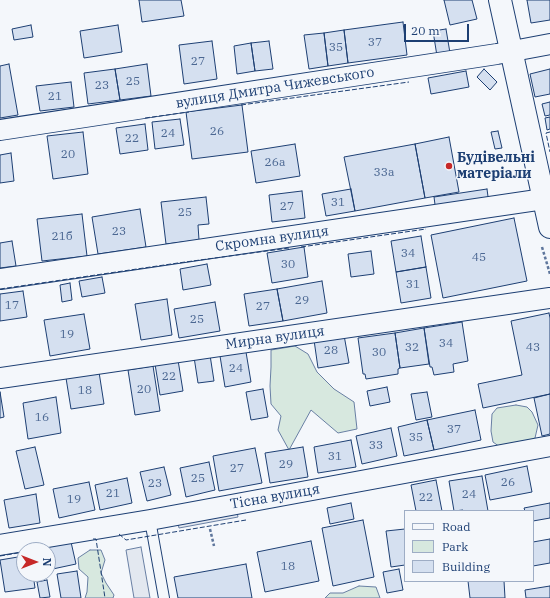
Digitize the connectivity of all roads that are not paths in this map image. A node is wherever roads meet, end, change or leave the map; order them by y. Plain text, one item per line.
1 (500, 0) edge
2 (550, 44) edge
3 (511, 51) junction
4 (0, 130) edge
5 (544, 199) junction
6 (550, 226) edge
7 (0, 279) edge
8 (550, 298) edge
9 (0, 378) edge
10 (550, 446) edge
11 (150, 520) junction
12 (0, 545) edge
13 (164, 598) edge

1 - 3 street
2 - 3 street, вулиця Дмитра Чижевського
3 - 4 street, вулиця Дмитра Чижевського
3 - 5 street
5 - 6 street
5 - 7 street, Скромна вулиця
8 - 9 street, Мирна вулиця
10 - 11 street, Тісна вулиця
11 - 12 street, Тісна вулиця
11 - 13 lane

